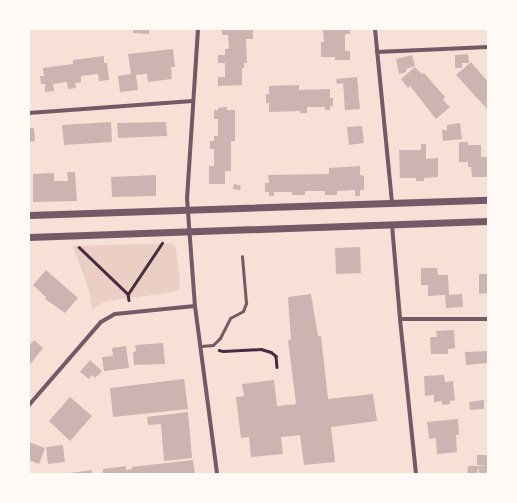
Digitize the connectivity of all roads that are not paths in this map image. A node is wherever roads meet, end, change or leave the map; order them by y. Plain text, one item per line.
1 (198, 29) edge
2 (375, 29) edge
3 (488, 47) edge
4 (377, 52) junction
5 (193, 101) junction
6 (29, 113) edge
7 (488, 200) edge
8 (392, 204) junction
9 (187, 210) junction
10 (29, 215) edge
11 (488, 221) edge
12 (392, 225) junction
13 (188, 231) junction
14 (29, 237) edge
15 (242, 256) dead end
16 (196, 306) junction
17 (400, 319) junction
18 (488, 319) edge
19 (201, 346) junction
20 (29, 405) edge
21 (217, 474) edge
22 (416, 474) edge

1 - 5 street
2 - 4 street
3 - 4 street
4 - 8 street
5 - 6 street
5 - 9 street
7 - 8 street
8 - 9 street
9 - 10 street
9 - 13 street
11 - 12 street
12 - 13 street
12 - 17 street
13 - 14 street
13 - 16 street
15 - 19 lane
16 - 19 street
16 - 20 street
17 - 18 street
17 - 22 street
19 - 21 street

